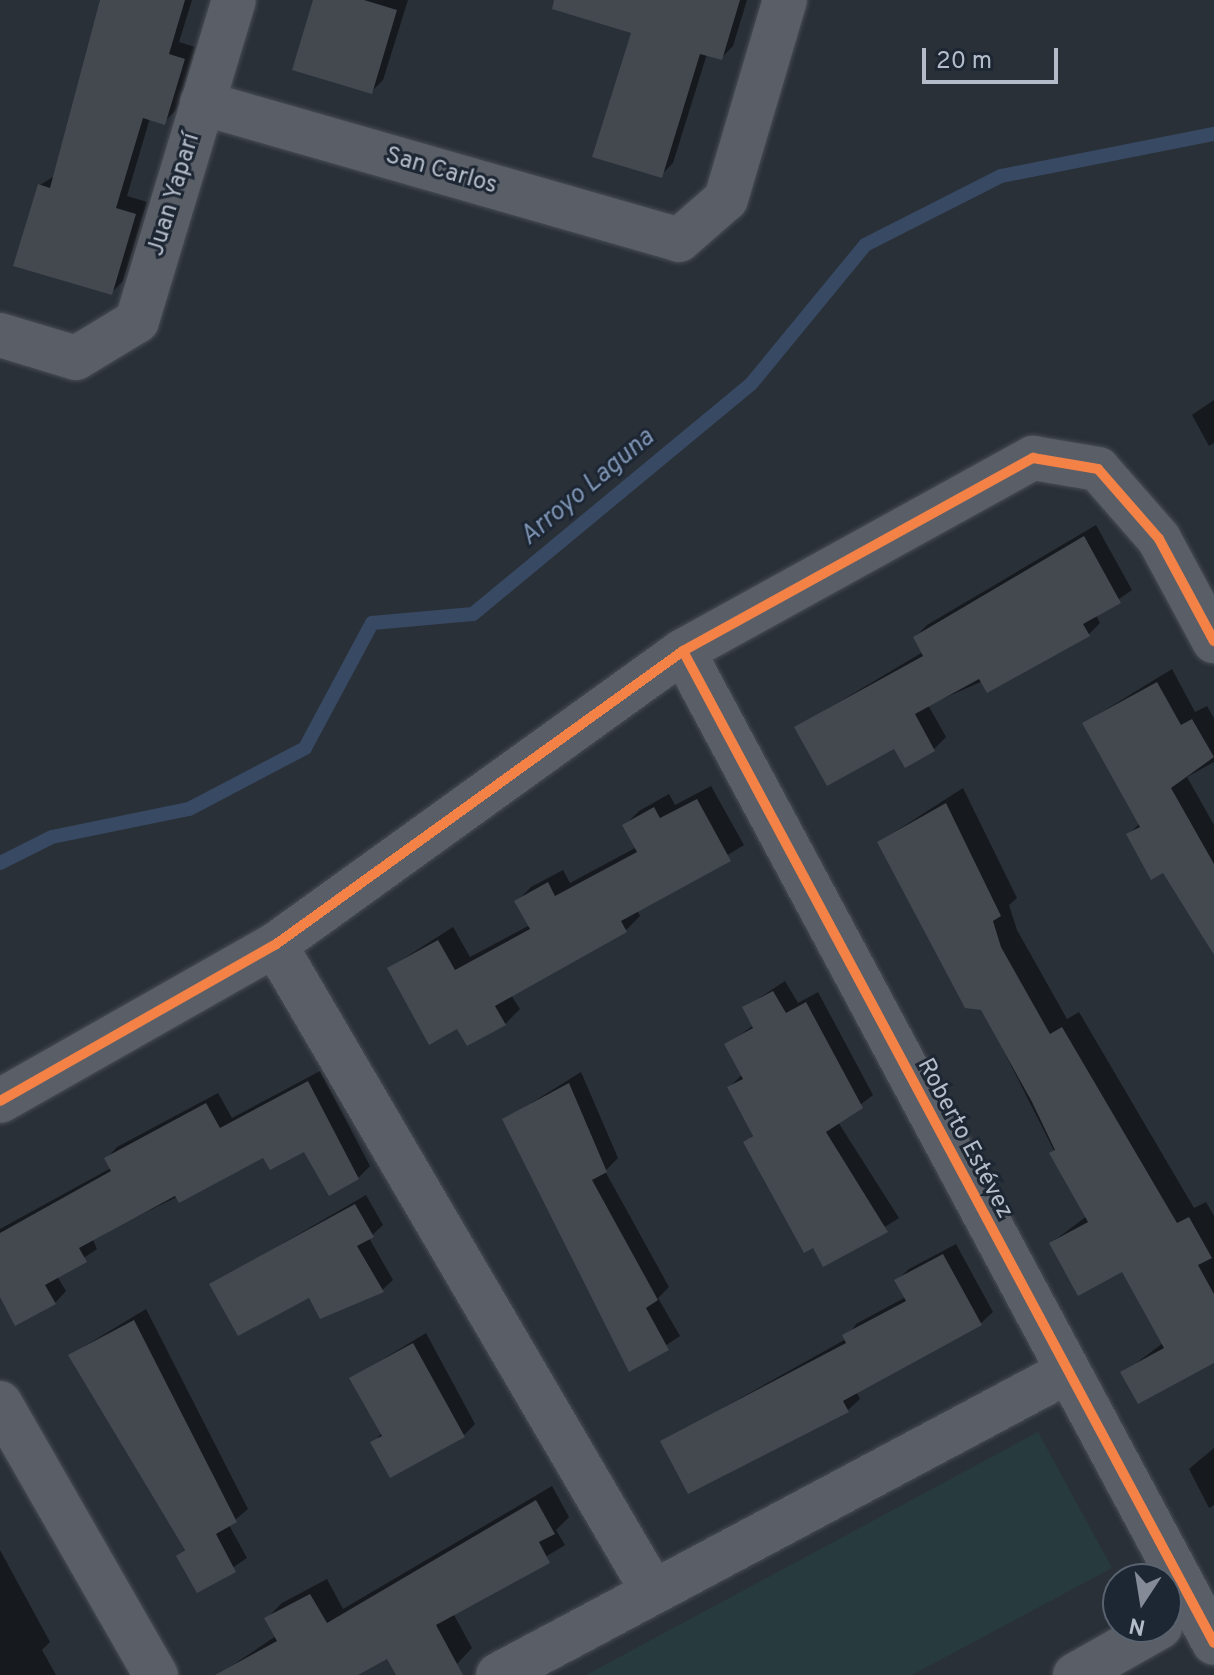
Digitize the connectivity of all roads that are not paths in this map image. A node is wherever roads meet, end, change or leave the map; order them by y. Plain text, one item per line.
1 (234, 0) edge
2 (785, 0) edge
3 (202, 103) junction
4 (0, 335) edge
5 (1214, 641) edge
6 (683, 651) junction
7 (275, 945) junction
8 (0, 1101) edge
9 (1065, 1373) junction
10 (0, 1403) edge
11 (652, 1590) junction
12 (1190, 1620) edge
13 (156, 1675) edge
14 (498, 1675) edge
15 (1075, 1675) edge

1 - 3 street, Juan Yaparí
2 - 3 street, San Carlos
3 - 4 street, Juan Yaparí
5 - 6 street
6 - 7 street
6 - 9 street, Roberto Estévez
7 - 8 street
7 - 11 street
9 - 11 street
9 - 12 street, Roberto Estévez
10 - 13 street
11 - 14 street
12 - 15 street

